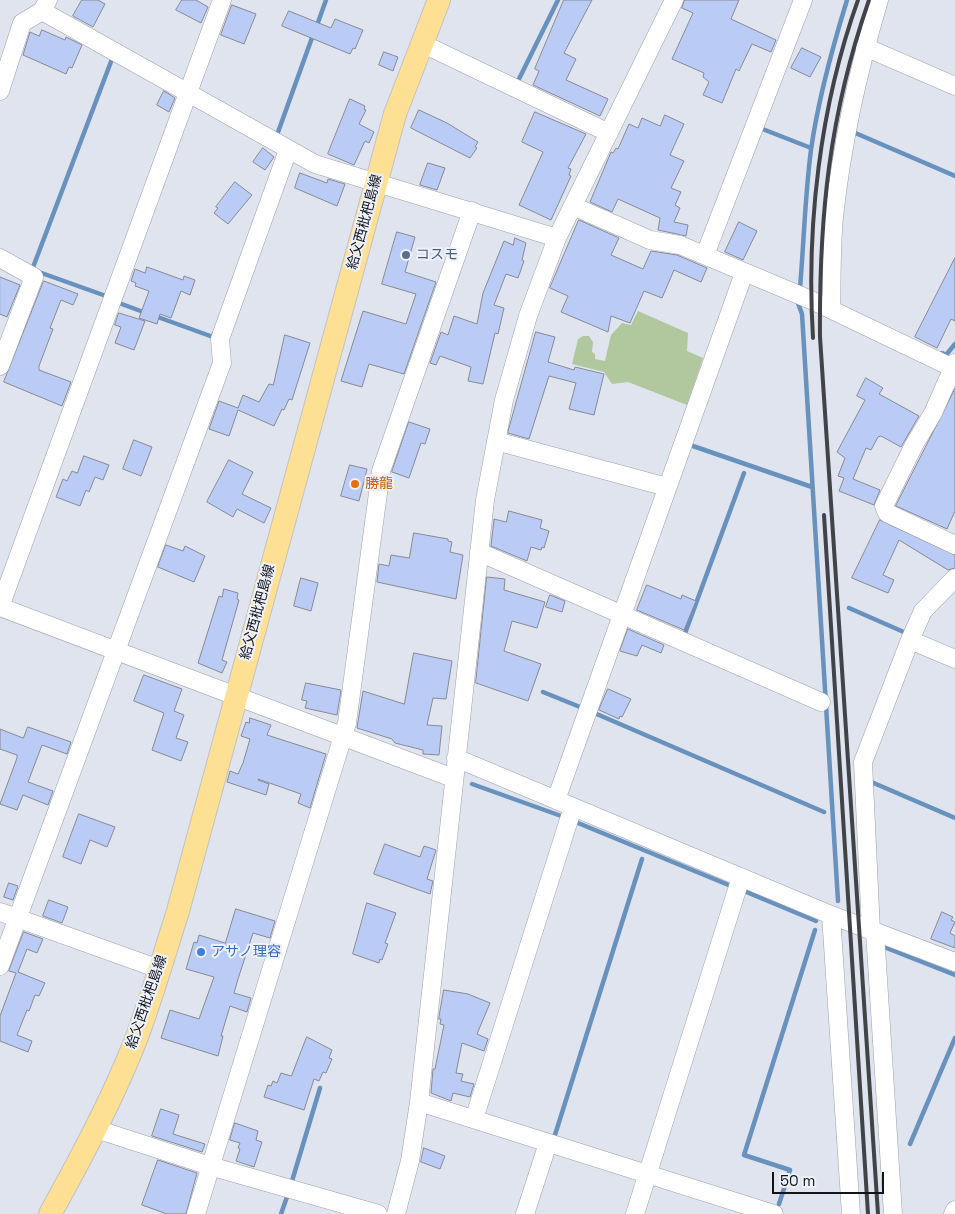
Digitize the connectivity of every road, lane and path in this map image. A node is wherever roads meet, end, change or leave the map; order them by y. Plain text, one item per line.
1 (222, 0) edge
2 (438, 0) edge
3 (803, 0) edge
4 (879, 0) edge
5 (669, 2) edge
6 (45, 6) edge
7 (421, 43) junction
8 (865, 47) junction
9 (955, 86) edge
10 (0, 91) edge
11 (188, 94) junction
12 (609, 133) junction
13 (288, 150) junction
14 (375, 183) junction
15 (573, 206) junction
16 (472, 211) junction
17 (557, 238) junction
18 (705, 255) junction
19 (0, 258) edge
20 (744, 273) junction
21 (831, 310) junction
22 (0, 366) edge
23 (954, 367) edge
24 (496, 441) junction
25 (667, 488) junction
26 (955, 545) edge
27 (479, 552) junction
28 (955, 578) edge
29 (0, 607) edge
30 (621, 614) junction
31 (910, 640) junction
32 (116, 651) junction
33 (955, 659) edge
34 (236, 697) junction
35 (821, 702) dead end
36 (343, 736) junction
37 (456, 758) junction
38 (454, 778) junction
39 (556, 800) junction
40 (573, 806) junction
41 (741, 877) junction
42 (0, 912) edge
43 (831, 915) junction
44 (18, 919) junction
45 (873, 931) junction
46 (955, 962) edge
47 (0, 966) edge
48 (159, 969) junction
49 (419, 1102) junction
50 (474, 1119) junction
51 (96, 1129) junction
52 (548, 1143) junction
53 (210, 1166) junction
54 (648, 1174) junction
55 (955, 1210) edge
56 (50, 1214) edge
57 (196, 1214) edge
58 (378, 1214) edge
59 (396, 1214) edge
60 (525, 1214) edge
61 (635, 1214) edge
62 (771, 1214) edge
63 (851, 1214) edge
64 (894, 1214) edge
65 (953, 1214) edge

1 - 11 street
2 - 7 main road, 給父西枇杷島線
3 - 18 street
4 - 8 street
5 - 12 street
6 - 10 street
6 - 11 street
7 - 12 street
7 - 14 main road, 給父西枇杷島線
8 - 9 street
8 - 21 street
11 - 13 street
11 - 29 street
12 - 15 street
13 - 14 street
13 - 32 street
14 - 16 street
14 - 34 main road, 給父西枇杷島線
15 - 17 street
15 - 18 street
16 - 17 street
16 - 36 street
17 - 24 street
18 - 20 street
19 - 22 street
20 - 21 street
20 - 25 street
21 - 23 street
23 - 26 street
24 - 25 street
24 - 27 street
25 - 30 street
27 - 30 street
27 - 37 street
28 - 31 street
29 - 32 street
30 - 35 street
30 - 39 street
31 - 33 street
31 - 45 street
32 - 34 street
32 - 44 street
34 - 36 street
34 - 48 main road, 給父西枇杷島線
36 - 38 street
36 - 53 street
37 - 38 street
37 - 39 street
38 - 49 street
39 - 40 street
40 - 41 street
40 - 50 street
41 - 43 street
41 - 54 street
42 - 44 street
43 - 45 street
43 - 63 street
44 - 47 street
44 - 48 street
45 - 46 street
45 - 64 street
48 - 51 main road, 給父西枇杷島線
49 - 50 street
49 - 59 street
50 - 52 street
51 - 53 street
51 - 56 main road, 給父西枇杷島線
52 - 54 street
52 - 60 street
53 - 57 street
53 - 58 street
54 - 61 street
54 - 62 street
55 - 65 street

